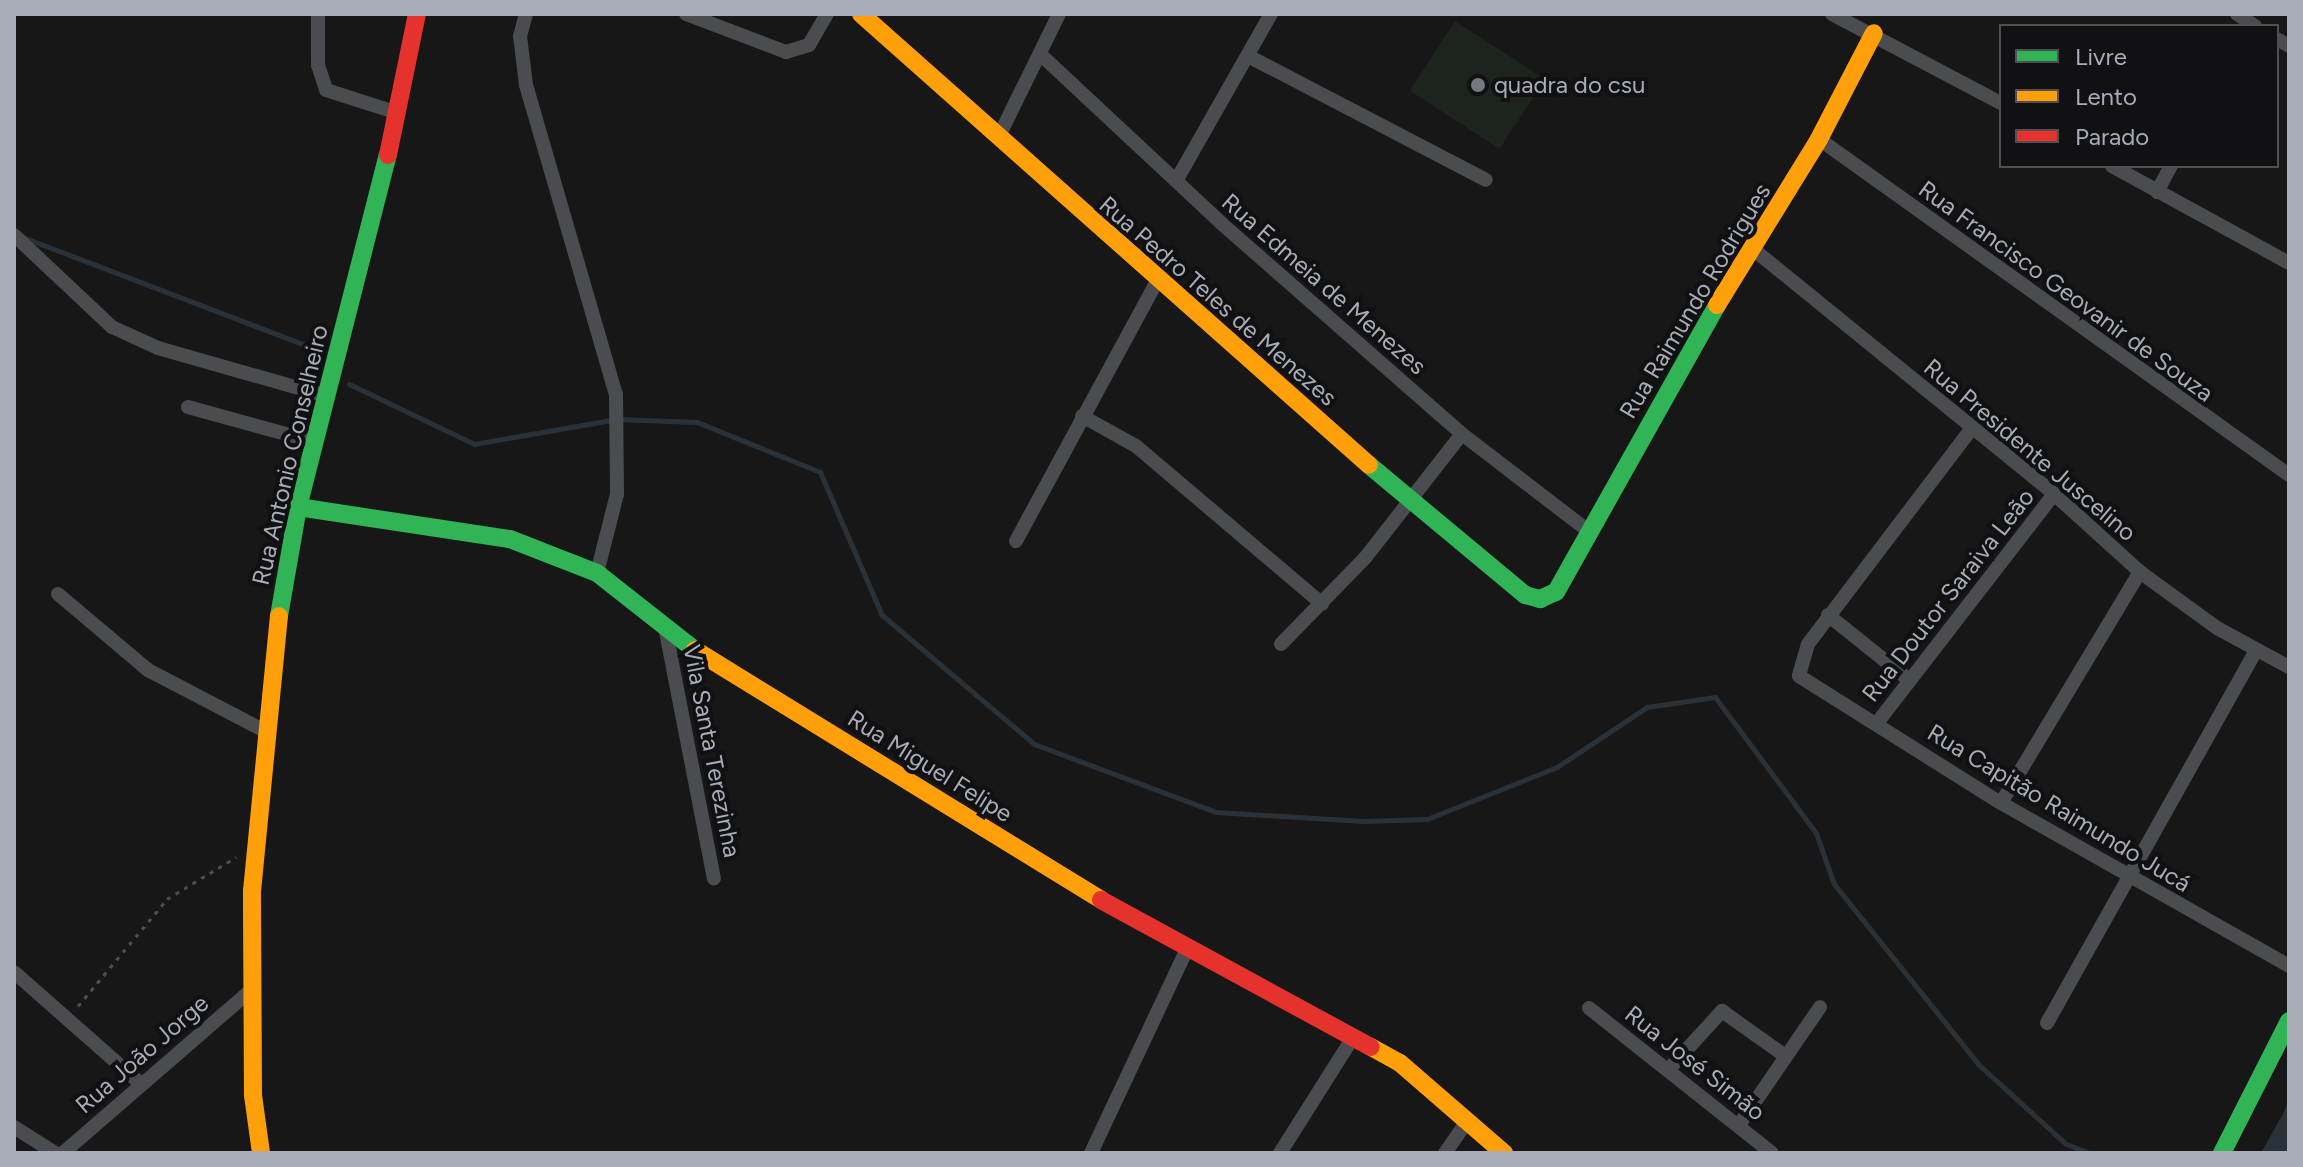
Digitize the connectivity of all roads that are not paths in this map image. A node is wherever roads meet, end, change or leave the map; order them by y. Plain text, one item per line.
1 (318, 14) edge
2 (417, 14) edge
3 (526, 14) edge
4 (686, 14) edge
5 (827, 14) edge
6 (861, 14) edge
7 (1059, 14) edge
8 (1271, 14) edge
9 (1834, 15) edge
10 (1874, 33) junction
11 (1040, 54) junction
12 (1248, 56) junction
13 (1999, 102) edge
14 (398, 113) junction
15 (1000, 134) junction
16 (1819, 139) junction
17 (2115, 168) edge
18 (2170, 168) edge
19 (1486, 180) dead end
20 (1176, 181) junction
21 (2157, 192) junction
22 (14, 235) edge
23 (1753, 249) junction
24 (2289, 263) edge
25 (1158, 280) junction
26 (327, 396) junction
27 (188, 407) dead end
28 (1082, 416) junction
29 (1972, 428) junction
30 (1462, 434) junction
31 (315, 442) junction
32 (2289, 475) edge
33 (2054, 494) junction
34 (1412, 500) junction
35 (298, 507) junction
36 (1591, 533) junction
37 (1016, 541) dead end
38 (2140, 572) junction
39 (597, 573) junction
40 (1556, 592) joint
41 (58, 594) dead end
42 (1322, 604) junction
43 (1828, 615) junction
44 (666, 632) junction
45 (1281, 644) dead end
46 (2256, 650) junction
47 (2289, 667) edge
48 (1908, 679) junction
49 (1877, 723) junction
50 (263, 730) junction
51 (2001, 803) junction
52 (2131, 876) junction
53 (714, 878) dead end
54 (1187, 949) junction
55 (2289, 966) edge
56 (14, 972) edge
57 (251, 990) junction
58 (1820, 1007) dead end
59 (1589, 1008) dead end
60 (2289, 1021) edge
61 (2047, 1023) dead end
62 (1354, 1036) junction
63 (1784, 1055) junction
64 (1669, 1069) junction
65 (140, 1083) junction
66 (1468, 1120) junction
67 (1739, 1125) junction
68 (14, 1127) edge
69 (55, 1153) edge
70 (63, 1153) edge
71 (261, 1153) edge
72 (1091, 1153) edge
73 (1280, 1153) edge
74 (1445, 1153) edge
75 (1504, 1153) edge
76 (1772, 1153) edge
77 (2222, 1153) edge

1 - 14 street
2 - 14 street, Rua Antonio Conselheiro
3 - 39 street
4 - 5 street
6 - 15 street, Rua Pedro Teles de Menezes
7 - 11 street
8 - 12 street
9 - 10 street
10 - 13 street
10 - 16 street, Rua Raimundo Rodrigues
11 - 15 street
11 - 20 street, Rua Edmeia de Menezes
12 - 19 street
12 - 20 street
14 - 26 street, Rua Antonio Conselheiro
15 - 25 street, Rua Pedro Teles de Menezes
16 - 23 street, Rua Raimundo Rodrigues
16 - 32 street, Rua Francisco Geovanir de Souza
17 - 21 street
18 - 21 street
20 - 30 street, Rua Edmeia de Menezes
21 - 24 street
22 - 26 street
23 - 29 street, Rua Presidente Juscelino
23 - 36 street, Rua Raimundo Rodrigues
25 - 28 street
25 - 34 street, Rua Pedro Teles de Menezes
26 - 31 street, Rua Antonio Conselheiro
27 - 31 street
28 - 37 street
28 - 42 street
29 - 33 street, Rua Presidente Juscelino
29 - 43 street
30 - 34 street
30 - 36 street, Rua Edmeia de Menezes
31 - 35 street, Rua Antonio Conselheiro
33 - 38 street, Rua Presidente Juscelino
33 - 48 street, Rua Doutor Saraiva Leão
34 - 40 street, Rua Pedro Teles de Menezes
34 - 42 street
35 - 39 street, Rua Miguel Felipe
35 - 50 street, Rua Antonio Conselheiro
36 - 40 street, Rua Raimundo Rodrigues
38 - 46 street, Rua Presidente Juscelino
38 - 51 street
39 - 44 street, Rua Miguel Felipe
41 - 50 street
42 - 45 street
43 - 48 street
43 - 49 street, Rua Capitão Raimundo Jucá
44 - 53 street, Vila Santa Terezinha
44 - 54 street, Rua Miguel Felipe
46 - 47 street, Rua Presidente Juscelino
46 - 52 street
48 - 49 street, Rua Doutor Saraiva Leão
49 - 51 street, Rua Capitão Raimundo Jucá
50 - 57 street, Rua Antonio Conselheiro
51 - 52 street, Rua Capitão Raimundo Jucá
52 - 55 street, Rua Capitão Raimundo Jucá
52 - 61 street
54 - 62 street, Rua Miguel Felipe
54 - 72 street
56 - 65 street
57 - 65 street, Rua João Jorge
57 - 71 street, Rua Antonio Conselheiro
58 - 63 street
59 - 64 street, Rua José Simão
60 - 77 street
62 - 66 street, Rua Miguel Felipe
62 - 73 street
63 - 64 street
63 - 67 street
64 - 67 street, Rua José Simão
65 - 70 street, Rua João Jorge
66 - 74 street
66 - 75 street, Rua Miguel Felipe
67 - 76 street, Rua José Simão
68 - 69 street

